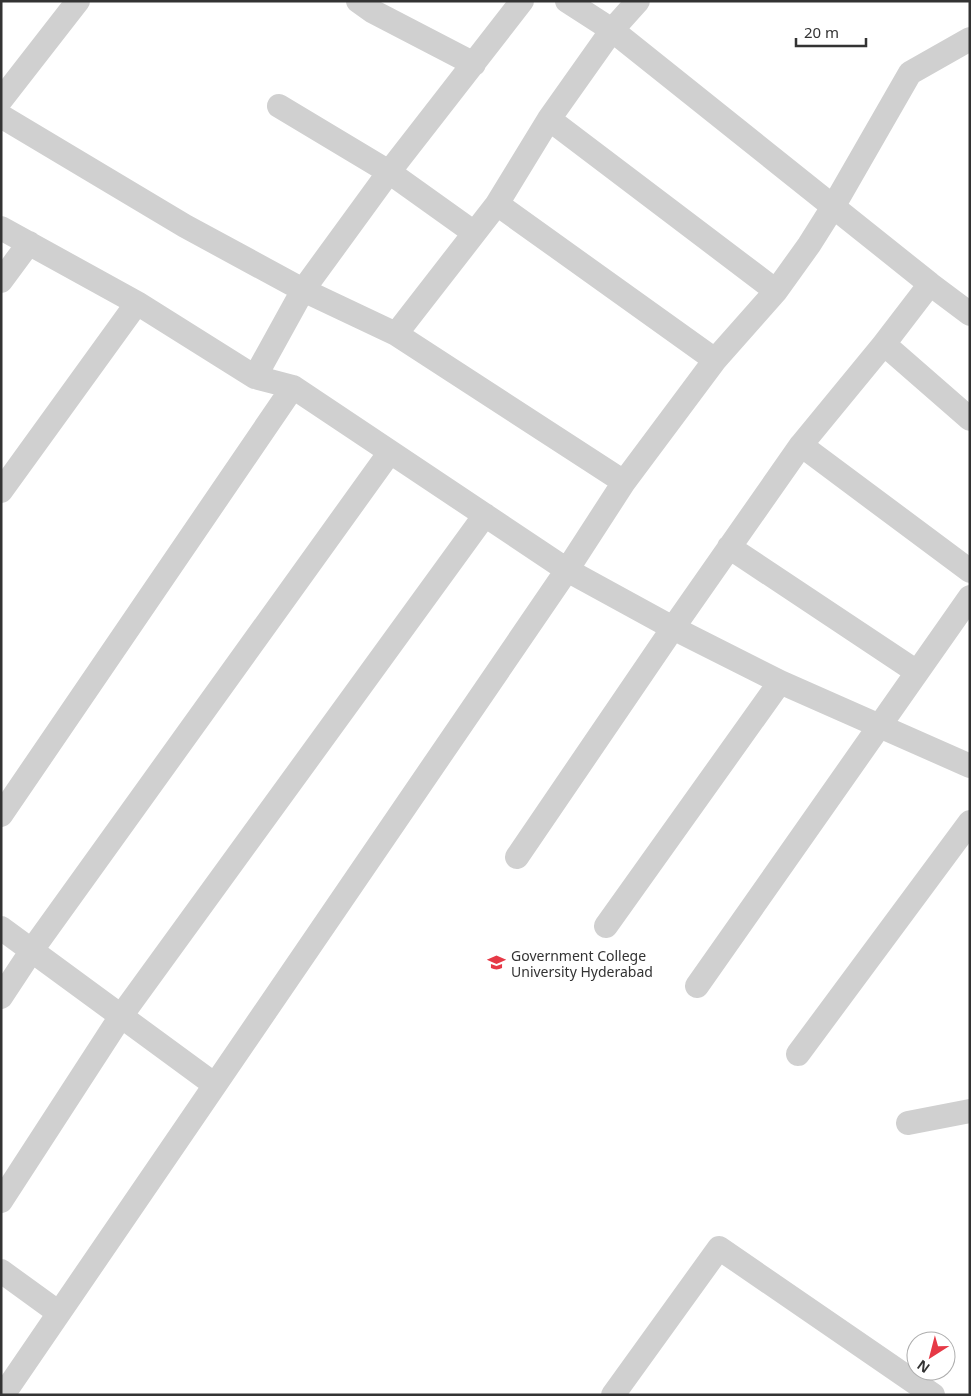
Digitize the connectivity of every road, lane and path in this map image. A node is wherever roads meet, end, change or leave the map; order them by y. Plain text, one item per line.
1 (78, 1) edge
2 (358, 1) edge
3 (522, 1) edge
4 (567, 1) edge
5 (638, 1) edge
6 (612, 30) junction
7 (970, 39) edge
8 (474, 64) junction
9 (1, 100) edge
10 (279, 106) dead end
11 (1, 116) edge
12 (549, 119) junction
13 (389, 172) junction
14 (497, 204) junction
15 (833, 207) junction
16 (1, 228) edge
17 (473, 232) junction
18 (29, 243) junction
19 (1, 281) edge
20 (930, 284) junction
21 (303, 290) junction
22 (776, 291) junction
23 (137, 303) junction
24 (970, 314) edge
25 (396, 334) junction
26 (884, 344) junction
27 (715, 360) junction
28 (255, 377) junction
29 (293, 387) junction
30 (970, 420) edge
31 (801, 445) junction
32 (390, 452) junction
33 (624, 482) junction
34 (1, 490) edge
35 (485, 516) junction
36 (730, 548) junction
37 (567, 570) junction
38 (970, 571) edge
39 (970, 597) edge
40 (673, 628) junction
41 (917, 672) junction
42 (780, 682) junction
43 (879, 726) junction
44 (970, 766) edge
45 (1, 815) edge
46 (970, 822) edge
47 (517, 857) dead end
48 (606, 926) dead end
49 (1, 928) edge
50 (32, 950) junction
51 (697, 986) dead end
52 (1, 998) edge
53 (121, 1016) junction
54 (798, 1054) dead end
55 (215, 1085) junction
56 (970, 1111) edge
57 (908, 1123) dead end
58 (1, 1201) edge
59 (1, 1271) edge
60 (59, 1313) junction
61 (3, 1395) edge
62 (613, 1395) edge
63 (934, 1395) edge

1 - 9 street
2 - 8 street
3 - 8 street
4 - 6 street
5 - 6 street
6 - 12 street
6 - 15 street
7 - 15 street
8 - 13 street
10 - 13 street
11 - 21 street
12 - 14 street
12 - 22 street
13 - 17 street
13 - 21 street
14 - 17 street
14 - 27 street
15 - 20 street
15 - 22 street
16 - 18 street
17 - 25 street
18 - 19 street
18 - 23 street
20 - 24 street
20 - 26 street
21 - 25 street
21 - 28 street
22 - 27 street
23 - 28 street
23 - 34 street
25 - 33 street
26 - 30 street
26 - 31 street
27 - 33 street
28 - 29 street
29 - 32 street
29 - 45 street
31 - 36 street
31 - 38 street
32 - 35 street
32 - 50 street
33 - 37 street
35 - 37 street
35 - 53 street
36 - 40 street
36 - 41 street
37 - 40 street
37 - 55 street
39 - 41 street
40 - 42 street
40 - 47 street
41 - 43 street
42 - 43 street
42 - 48 street
43 - 44 street
43 - 51 street
46 - 54 street
49 - 50 street
50 - 52 street
50 - 53 street
53 - 55 street
53 - 58 street
55 - 60 street
56 - 57 street
59 - 60 street
60 - 61 street
62 - 63 street

